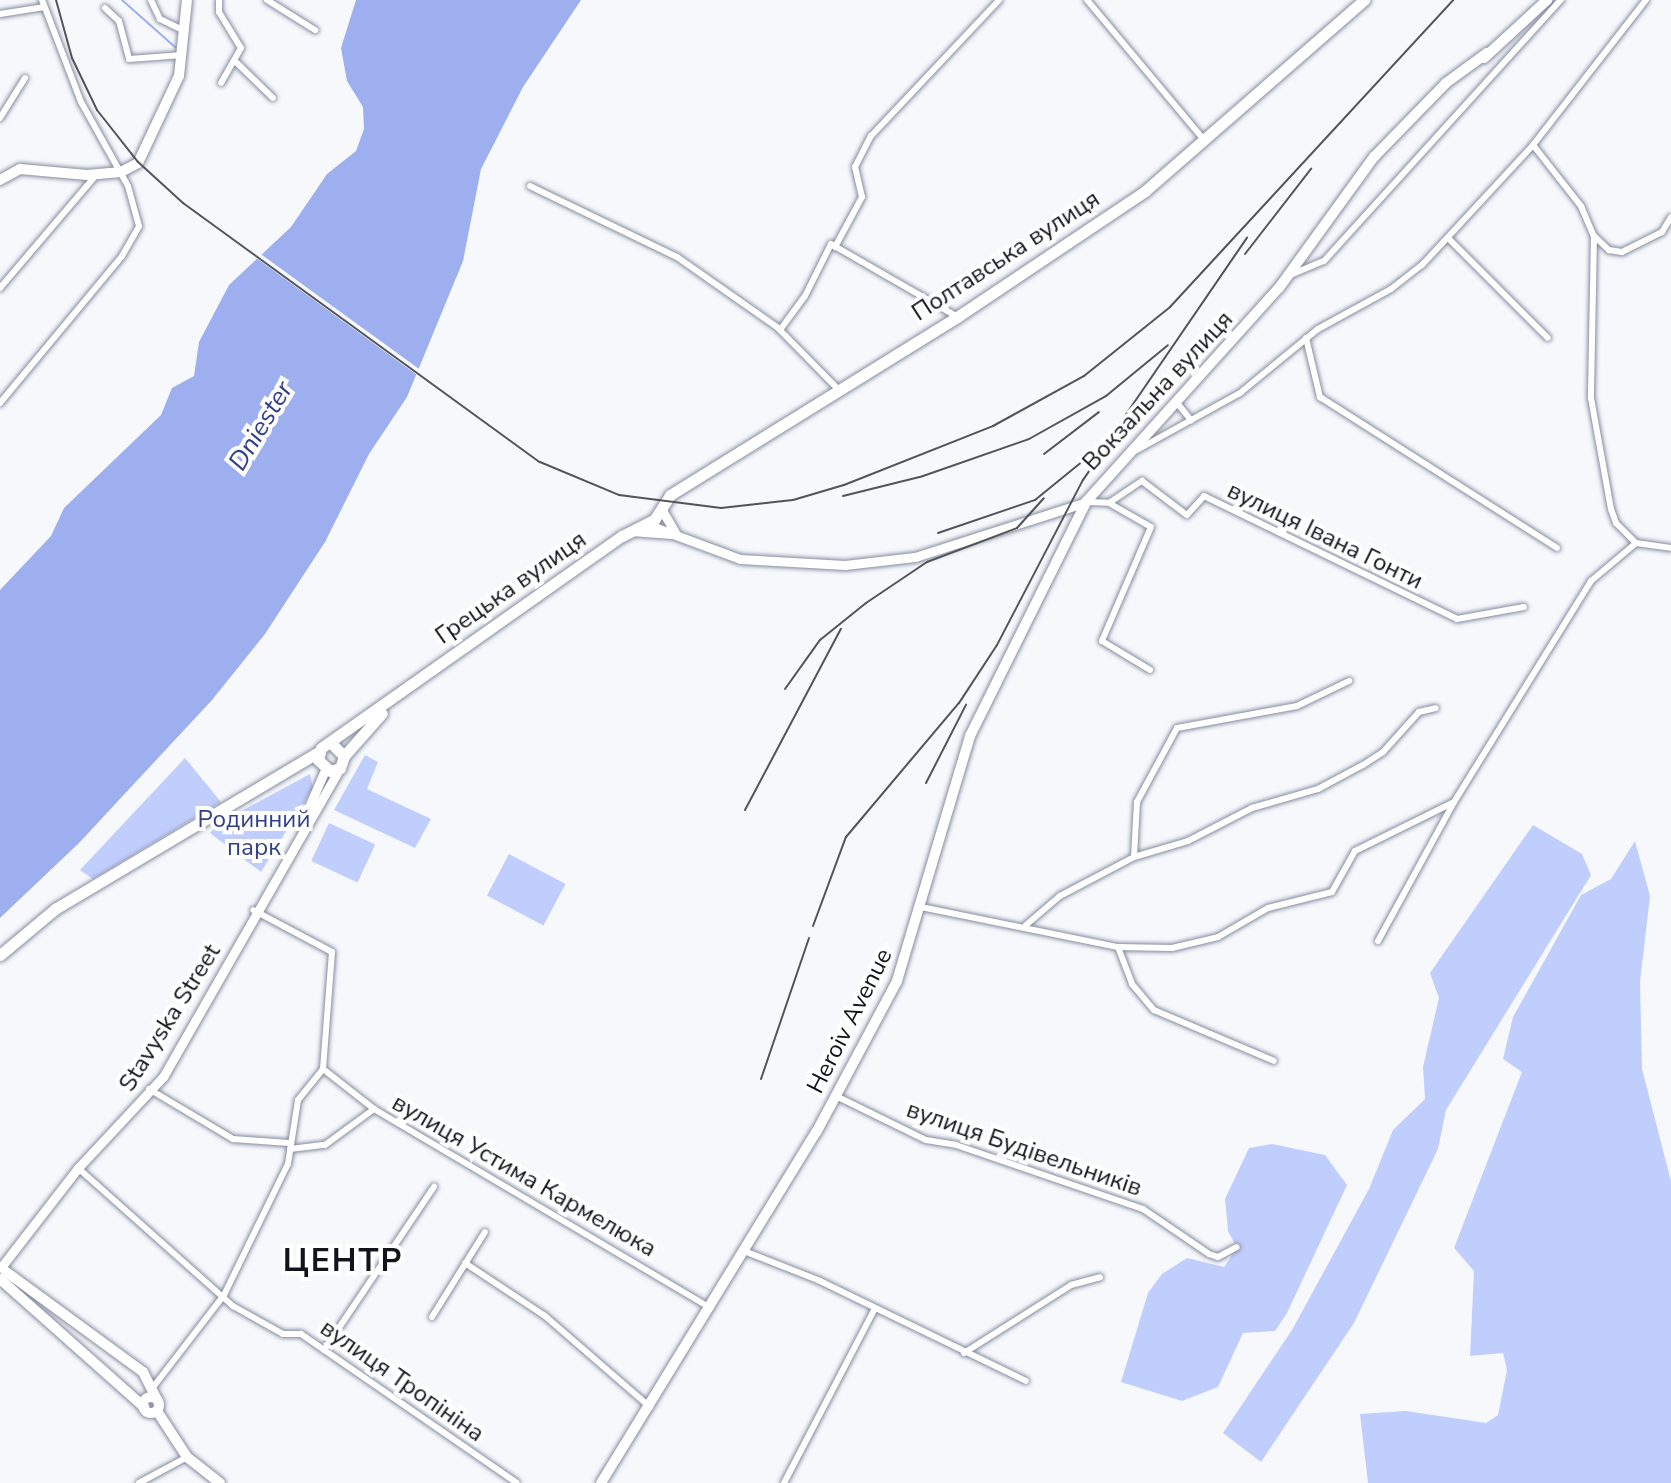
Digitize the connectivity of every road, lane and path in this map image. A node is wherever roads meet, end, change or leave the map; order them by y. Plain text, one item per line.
1 (151, 0) edge
2 (187, 0) edge
3 (219, 0) edge
4 (267, 0) edge
5 (999, 0) edge
6 (1087, 0) edge
7 (1364, 0) edge
8 (1547, 0) edge
9 (1561, 0) edge
10 (1646, 0) edge
11 (43, 4) edge
12 (105, 8) dead end
13 (0, 14) edge
14 (315, 30) dead end
15 (185, 31) junction
16 (183, 55) junction
17 (237, 63) junction
18 (25, 78) dead end
19 (221, 83) dead end
20 (273, 98) dead end
21 (1, 113) edge
22 (1204, 140) junction
23 (1533, 145) junction
24 (121, 172) junction
25 (97, 174) junction
26 (0, 180) edge
27 (530, 186) dead end
28 (1671, 217) edge
29 (1594, 236) junction
30 (1448, 238) junction
31 (833, 246) junction
32 (1288, 276) junction
33 (0, 288) edge
34 (957, 317) junction
35 (780, 330) junction
36 (1306, 338) junction
37 (1548, 338) dead end
38 (837, 388) junction
39 (0, 403) edge
40 (1178, 404) junction
41 (1191, 420) junction
42 (1137, 450) junction
43 (1086, 502) junction
44 (1109, 503) junction
45 (662, 510) junction
46 (650, 522) junction
47 (631, 531) junction
48 (676, 534) junction
49 (1636, 543) junction
50 (1557, 548) dead end
51 (1671, 548) edge
52 (1524, 607) dead end
53 (1150, 670) dead end
54 (1349, 681) dead end
55 (396, 697) junction
56 (1436, 708) dead end
57 (332, 744) junction
58 (318, 752) junction
59 (342, 762) junction
60 (324, 769) junction
61 (290, 771) junction
62 (1454, 802) junction
63 (1134, 857) junction
64 (921, 907) junction
65 (256, 912) junction
66 (1026, 925) junction
67 (1378, 941) dead end
68 (1118, 947) junction
69 (0, 955) edge
70 (1274, 1061) dead end
71 (323, 1069) junction
72 (151, 1090) junction
73 (836, 1096) junction
74 (374, 1109) junction
75 (289, 1146) junction
76 (78, 1168) junction
77 (434, 1187) dead end
78 (485, 1232) dead end
79 (1237, 1247) dead end
80 (744, 1251) junction
81 (465, 1263) junction
82 (1, 1270) edge
83 (1100, 1277) dead end
84 (224, 1295) junction
85 (711, 1308) junction
86 (874, 1310) junction
87 (432, 1317) dead end
88 (324, 1350) junction
89 (964, 1353) junction
90 (1026, 1381) dead end
91 (154, 1386) junction
92 (157, 1406) junction
93 (650, 1407) junction
94 (187, 1457) junction
95 (139, 1483) edge
96 (220, 1483) edge
97 (517, 1483) edge
98 (601, 1483) edge
99 (784, 1483) edge

1 - 15 street
2 - 15 main road
3 - 17 street
4 - 14 street
5 - 31 street
6 - 22 street
7 - 22 highway, Полтавська вулиця
8 - 32 main road, Вокзальна вулиця
9 - 32 street, Вокзальна вулиця
10 - 23 street
11 - 13 street
11 - 24 street
12 - 16 street
15 - 16 main road
16 - 24 main road
17 - 19 street
17 - 20 street
18 - 21 street
22 - 34 highway, Полтавська вулиця
23 - 29 street
23 - 30 street
24 - 25 main road
24 - 39 street
25 - 26 main road
25 - 33 street
27 - 35 street
28 - 29 street
29 - 49 street
30 - 36 street
30 - 37 street
31 - 34 street
31 - 35 street
32 - 40 main road, Вокзальна вулиця
34 - 38 highway, Полтавська вулиця
35 - 38 street
36 - 41 street
36 - 50 street
38 - 45 highway, Полтавська вулиця
40 - 41 street
40 - 42 main road, Вокзальна вулиця
41 - 42 street
42 - 43 main road, Вокзальна вулиця
43 - 44 street
43 - 48 main road, Вокзальна вулиця
43 - 64 main road, Heroiv Avenue
44 - 52 street, вулиця Івана Гонти
44 - 53 street
45 - 46 highway, Полтавська вулиця
45 - 48 main road
46 - 47 highway, Грецька вулиця
46 - 48 main road, Вокзальна вулиця
47 - 48 main road, Вокзальна вулиця
47 - 55 highway, Грецька вулиця
49 - 51 street
49 - 62 street
54 - 63 street
55 - 57 highway, Грецька вулиця
55 - 59 highway, Грецька вулиця
56 - 63 street
57 - 58 highway, Грецька вулиця
57 - 59 highway
58 - 60 highway
58 - 61 highway
59 - 60 highway
59 - 65 main road, Stavyska Street
60 - 61 highway
60 - 65 main road, Stavyska Street
61 - 69 highway
62 - 67 street
62 - 68 street
63 - 66 street
64 - 66 street
64 - 73 main road, Heroiv Avenue
65 - 71 street
65 - 72 main road, Stavyska Street
66 - 68 street
68 - 70 street
71 - 74 street, вулиця Устима Кармелюка
71 - 75 street
72 - 75 street
72 - 76 main road, Stavyska Street
72 - 82 main road, Stavyska Street
73 - 79 street, вулиця Будівельників
73 - 80 main road, Heroiv Avenue
74 - 75 street
74 - 85 street, вулиця Устима Кармелюка
75 - 84 street
76 - 82 main road, Stavyska Street
76 - 84 street, вулиця Тропініна
77 - 88 street
78 - 81 street
80 - 85 main road, Heroiv Avenue
80 - 86 street
81 - 87 street
81 - 93 street
82 - 91 main road
82 - 92 main road
83 - 89 street
84 - 88 street, вулиця Тропініна
84 - 91 street
85 - 93 main road, Heroiv Avenue
86 - 89 street
86 - 99 street
88 - 97 street, вулиця Тропініна
89 - 90 street
91 - 92 main road
92 - 94 main road
93 - 98 main road, Heroiv Avenue
94 - 95 street
94 - 96 main road

